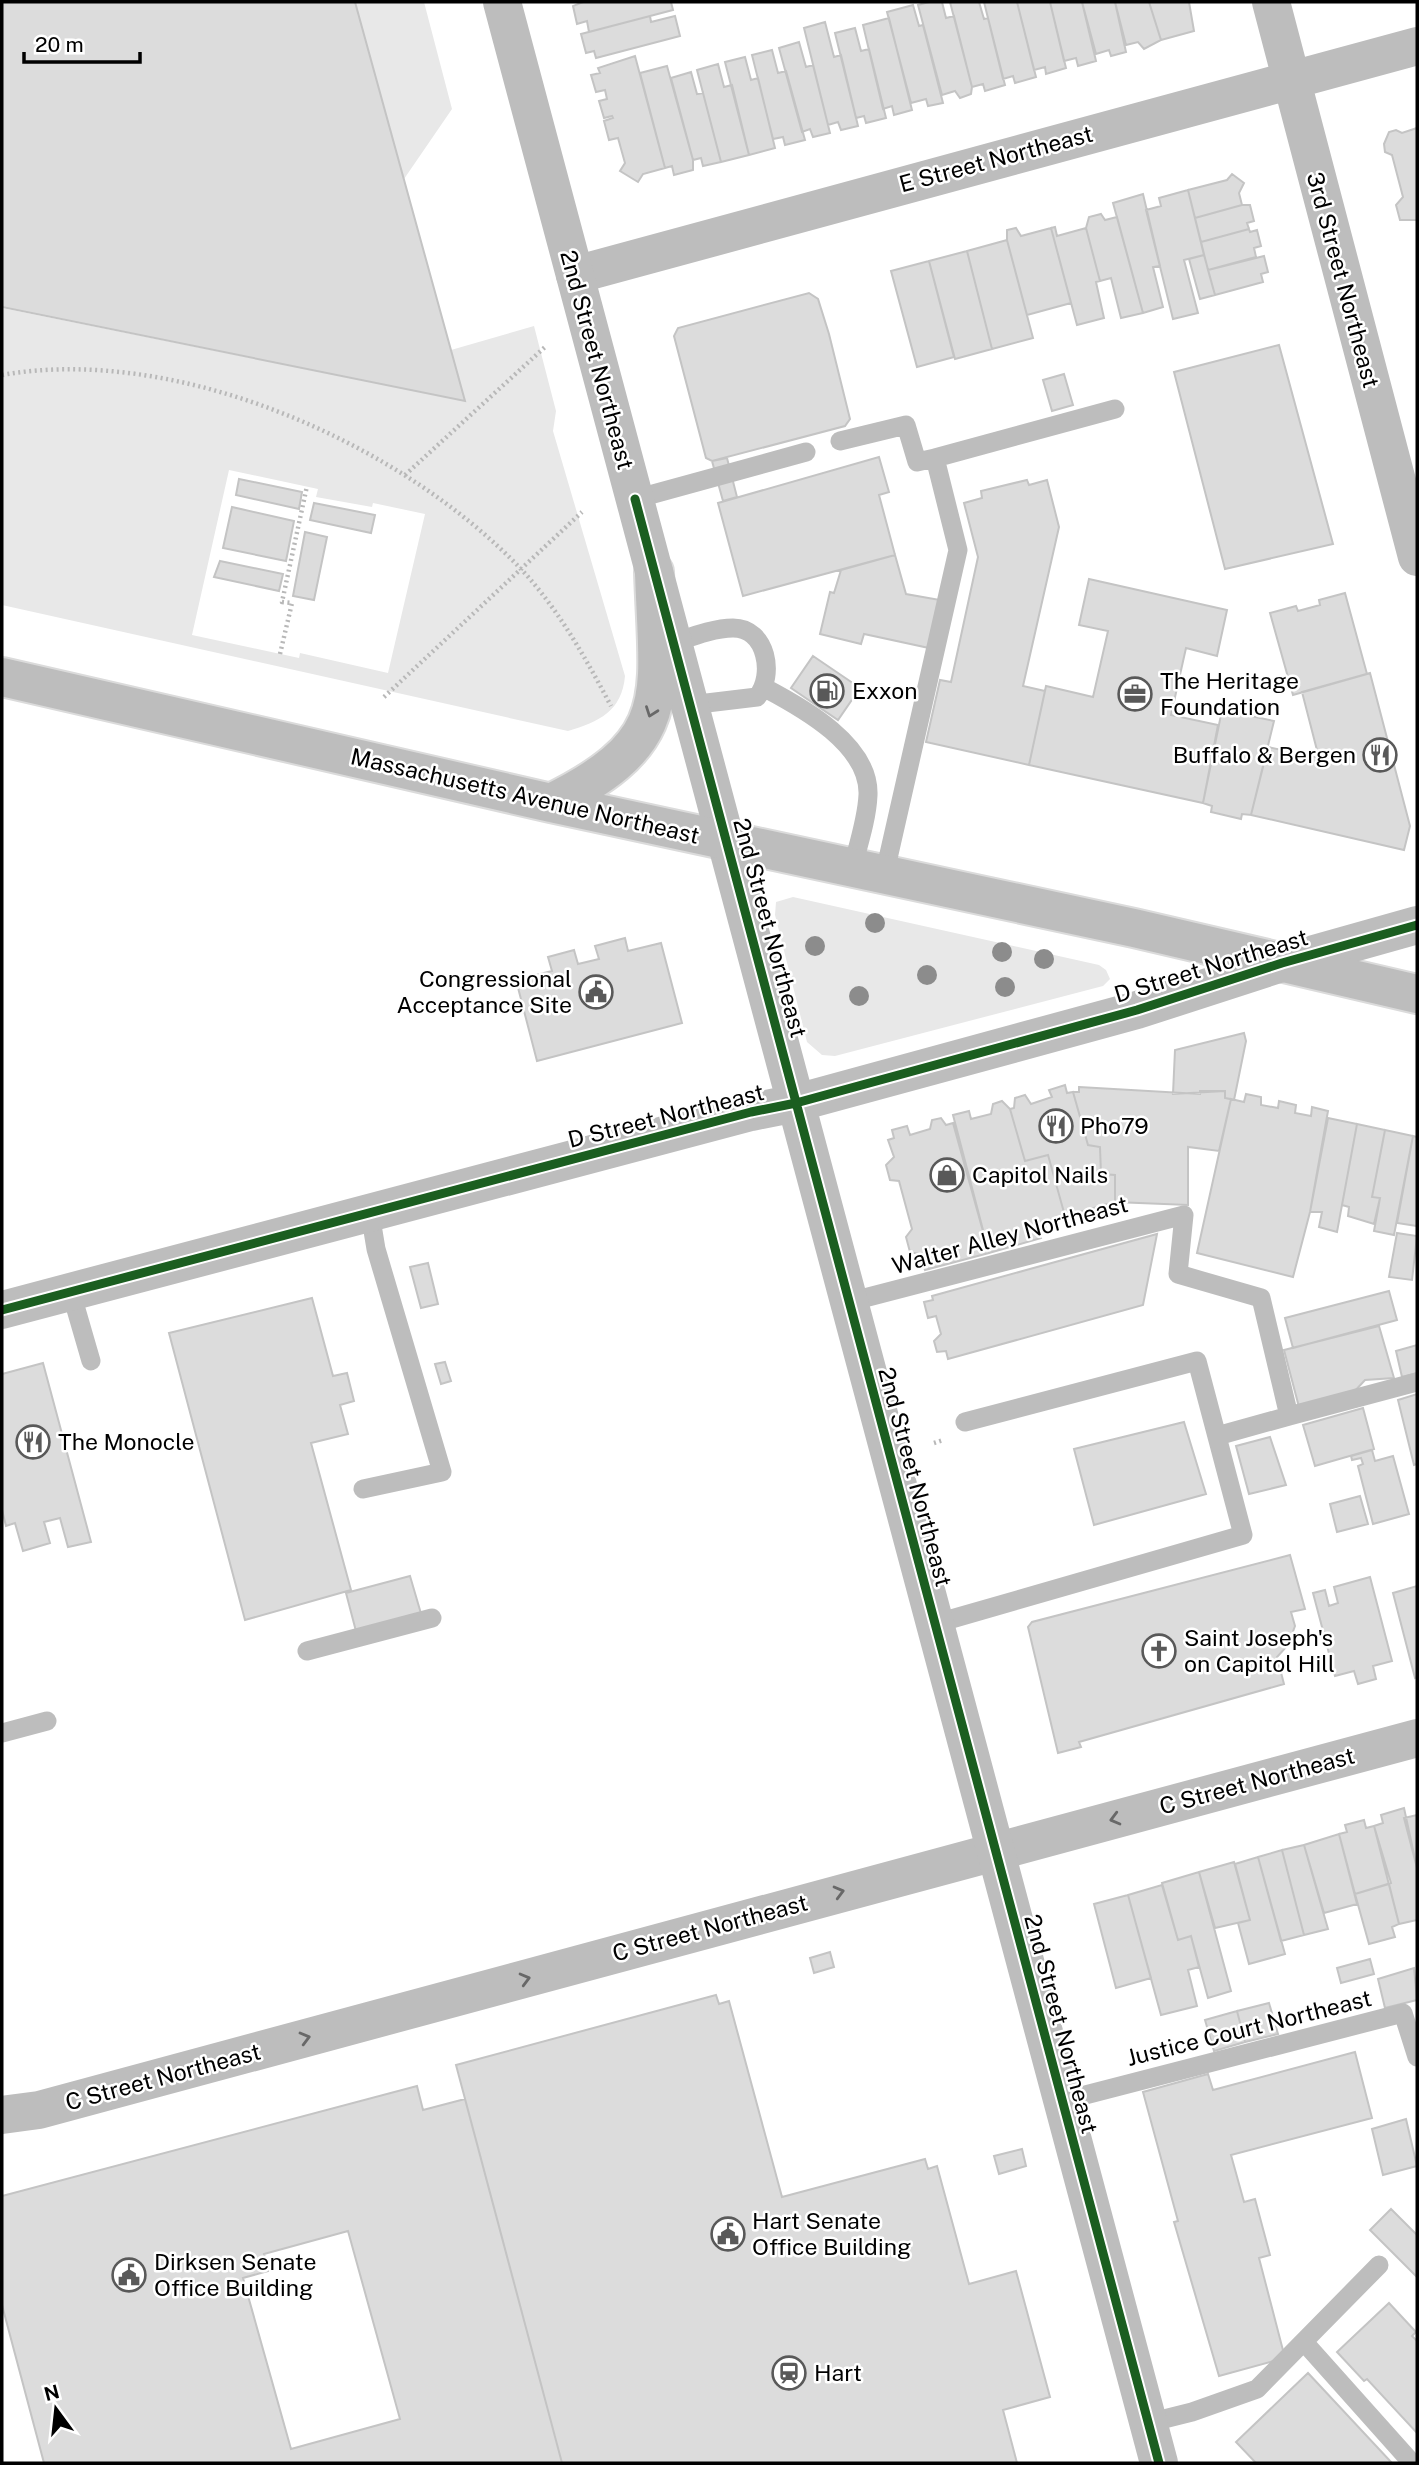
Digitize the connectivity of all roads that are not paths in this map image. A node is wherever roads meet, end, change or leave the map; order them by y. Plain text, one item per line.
1 (502, 2) edge
2 (1271, 2) edge
3 (1417, 46) edge
4 (1291, 81) junction
5 (575, 275) junction
6 (1115, 409) dead end
7 (840, 441) dead end
8 (806, 452) dead end
9 (935, 458) junction
10 (635, 499) junction
11 (1410, 503) edge
12 (1417, 557) edge
13 (654, 572) junction
14 (673, 642) junction
15 (2, 677) edge
16 (765, 688) junction
17 (690, 705) junction
18 (551, 803) junction
19 (727, 842) junction
20 (868, 873) junction
21 (1417, 925) edge
22 (1282, 963) junction
23 (1417, 994) edge
24 (796, 1103) junction
25 (370, 1213) junction
26 (71, 1292) junction
27 (849, 1302) junction
28 (2, 1310) edge
29 (91, 1361) dead end
30 (1417, 1381) edge
31 (1289, 1416) junction
32 (965, 1422) dead end
33 (1217, 1436) junction
34 (363, 1489) dead end
35 (432, 1618) dead end
36 (934, 1624) junction
37 (307, 1651) dead end
38 (47, 1721) dead end
39 (2, 1733) edge
40 (1417, 1738) edge
41 (994, 1853) junction
42 (1417, 2057) edge
43 (1062, 2101) junction
44 (2, 2115) edge
45 (1379, 2265) dead end
46 (1304, 2342) junction
47 (1148, 2423) junction
48 (1159, 2463) edge
49 (1412, 2463) edge

1 - 5 street, 2nd Street Northeast
2 - 4 street, 3rd Street Northeast
3 - 4 street, E Street Northeast
4 - 5 street, E Street Northeast
4 - 11 street, 3rd Street Northeast
5 - 10 street, 2nd Street Northeast
6 - 9 lane
7 - 9 lane
8 - 10 lane
9 - 20 lane
10 - 13 street, 2nd Street Northeast
11 - 12 street, 3rd Street Northeast
13 - 14 street, 2nd Street Northeast
13 -> 18 street
14 - 16 lane
14 - 17 street, 2nd Street Northeast
15 - 18 street, Massachusetts Avenue Northeast
16 - 17 lane
16 - 20 lane
17 - 19 street, 2nd Street Northeast
18 - 19 street, Massachusetts Avenue Northeast
19 - 20 street, Massachusetts Avenue Northeast
19 - 24 street, 2nd Street Northeast
20 - 22 street, Massachusetts Avenue Northeast
21 - 22 street, D Street Northeast
22 - 23 street, Massachusetts Avenue Northeast
22 - 24 street, D Street Northeast
24 - 25 street, D Street Northeast
24 - 27 street, 2nd Street Northeast
25 - 26 street, D Street Northeast
25 - 34 lane
26 - 28 street, D Street Northeast
26 - 29 lane
27 - 31 lane, Walter Alley Northeast
27 - 36 street, 2nd Street Northeast
30 - 31 lane
31 - 33 lane
32 - 33 lane
33 - 36 lane
35 - 37 lane
36 - 41 street, 2nd Street Northeast
38 - 39 lane
40 -> 41 street, C Street Northeast
41 - 43 street, 2nd Street Northeast
44 -> 41 street, C Street Northeast
42 - 43 lane, Justice Court Northeast
43 - 47 street, 2nd Street Northeast
45 - 46 lane
46 - 47 lane
46 - 49 lane
47 - 48 street, 2nd Street Northeast

